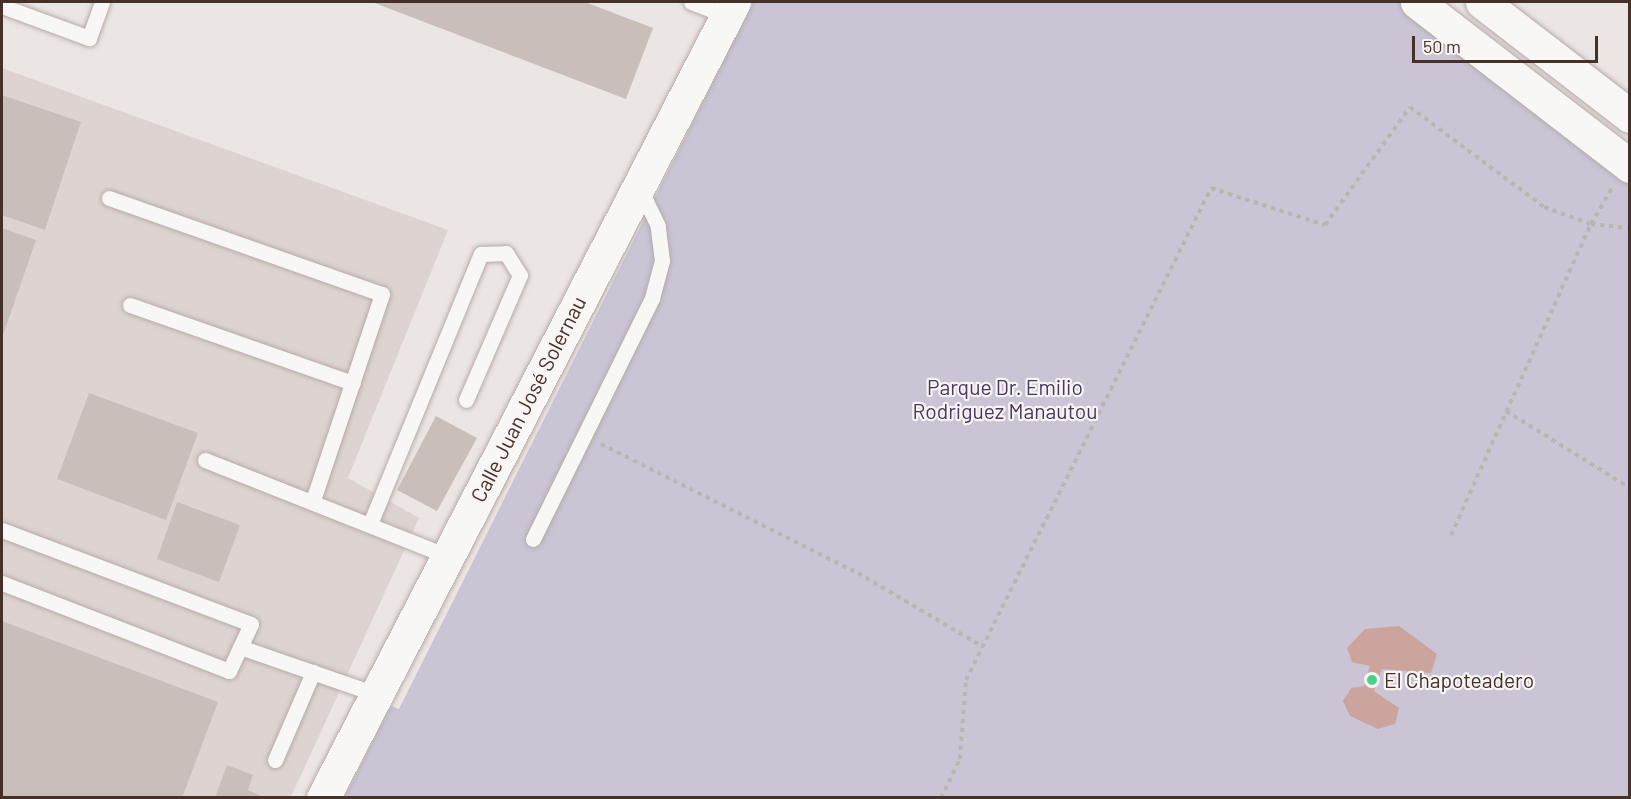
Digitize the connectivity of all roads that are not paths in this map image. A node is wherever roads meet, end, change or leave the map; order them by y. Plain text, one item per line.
1 (102, 2) edge
2 (691, 2) edge
3 (1417, 2) edge
4 (1482, 2) edge
5 (2, 6) edge
6 (730, 9) edge
7 (1629, 116) edge
8 (1628, 165) edge
9 (638, 187) junction
10 (110, 198) dead end
11 (130, 305) dead end
12 (352, 383) junction
13 (466, 400) dead end
14 (205, 460) dead end
15 (313, 500) junction
16 (370, 524) junction
17 (2, 530) edge
18 (533, 539) dead end
19 (447, 556) junction
20 (2, 583) edge
21 (240, 647) junction
22 (313, 672) junction
23 (376, 694) junction
24 (275, 760) dead end
25 (323, 798) edge

1 - 5 lane
2 - 6 lane
3 - 8 street
4 - 7 street
6 - 9 street, Calle Juan José Solernau
9 - 18 lane
9 - 19 street, Calle Juan José Solernau
10 - 12 lane
11 - 12 lane
12 - 15 lane
13 - 16 lane
14 - 15 lane
15 - 16 lane
16 - 19 lane
17 - 21 lane
19 - 23 street, Calle Juan José Solernau
20 - 21 lane
21 - 22 lane
22 - 23 lane
22 - 24 lane
23 - 25 street, Calle Juan José Solernau

